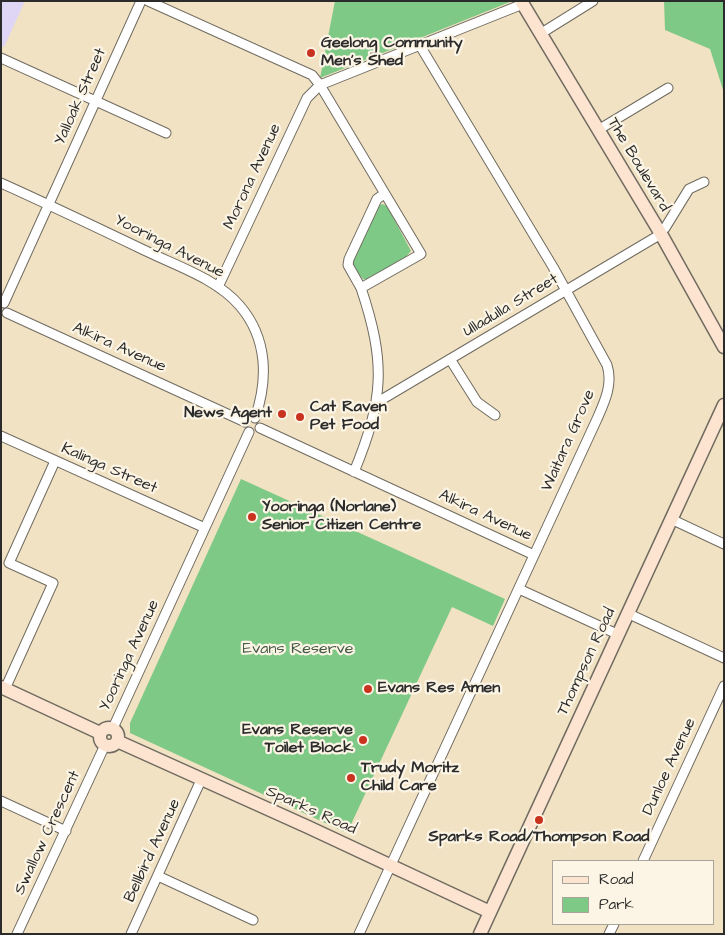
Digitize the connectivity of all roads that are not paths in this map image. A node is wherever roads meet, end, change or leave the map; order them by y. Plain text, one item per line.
1 (141, 1) edge
2 (148, 1) edge
3 (593, 1) edge
4 (522, 3) edge
5 (540, 34) junction
6 (419, 44) junction
7 (1, 58) edge
8 (320, 85) junction
9 (668, 88) dead end
10 (96, 101) junction
11 (598, 130) junction
12 (166, 133) dead end
13 (704, 182) dead end
14 (1, 183) edge
15 (384, 194) junction
16 (49, 205) junction
17 (660, 232) junction
18 (218, 287) junction
19 (361, 288) junction
20 (566, 290) junction
21 (3, 303) edge
22 (4, 316) edge
23 (722, 341) edge
24 (450, 359) junction
25 (376, 403) junction
26 (724, 405) edge
27 (495, 415) dead end
28 (255, 418) junction
29 (245, 422) junction
30 (260, 428) junction
31 (249, 432) junction
32 (1, 436) edge
33 (56, 461) junction
34 (354, 472) junction
35 (670, 520) junction
36 (205, 528) junction
37 (724, 544) edge
38 (534, 555) junction
39 (519, 589) junction
40 (627, 613) junction
41 (617, 634) junction
42 (724, 658) edge
43 (724, 686) edge
44 (3, 688) edge
45 (113, 728) joint
46 (107, 740) junction
47 (201, 780) junction
48 (1, 801) edge
49 (66, 831) junction
50 (643, 860) edge
51 (390, 865) junction
52 (158, 876) junction
53 (490, 912) junction
54 (253, 920) dead end
55 (17, 934) edge
56 (131, 934) edge
57 (359, 934) edge
58 (480, 934) edge

1 - 10 street, Yalloak Street
2 - 8 street
3 - 5 street
4 - 5 street, The Boulevard
4 - 6 street
5 - 11 street, The Boulevard
6 - 8 street
6 - 20 street, Waitara Grove
7 - 10 street
8 - 15 street
8 - 18 street, Morona Avenue
9 - 11 street
10 - 12 street
10 - 16 street, Yalloak Street
11 - 17 street, The Boulevard
13 - 17 street, Ulladulla Street
14 - 16 street, Yooringa Avenue
15 - 19 street
15 - 19 street
16 - 18 street, Yooringa Avenue
16 - 21 street, Yalloak Street
17 - 20 street, Ulladulla Street
17 - 23 street, The Boulevard
18 - 28 street, Yooringa Avenue
19 - 25 street
20 - 24 street, Ulladulla Street
20 - 38 street, Waitara Grove
21 - 22 street
22 - 29 street, Alkira Avenue
24 - 25 street, Ulladulla Street
24 - 27 street
25 - 34 street
26 - 35 street, Thompson Road
28 - 29 street
28 - 30 street
29 - 31 street
30 - 31 street
30 - 34 street, Alkira Avenue
31 - 36 street, Yooringa Avenue
32 - 33 street, Kalinga Street
33 - 36 street, Kalinga Street
33 - 44 street
34 - 38 street, Alkira Avenue
35 - 37 street
35 - 40 street, Thompson Road
36 - 45 street, Yooringa Avenue
38 - 39 street, Waitara Grove
39 - 41 street
39 - 51 street, Waitara Grove
40 - 41 street, Thompson Road
40 - 42 street
41 - 53 street, Thompson Road
43 - 50 street, Dunloe Avenue
44 - 46 street, Sparks Road
45 - 46 street
46 - 47 street, Sparks Road
46 - 49 street, Swallow Crescent
47 - 51 street, Sparks Road
47 - 52 street, Bellbird Avenue
48 - 49 street
49 - 55 street, Swallow Crescent
51 - 53 street, Sparks Road
51 - 57 street, Waitara Grove
52 - 54 street
52 - 56 street, Bellbird Avenue
53 - 58 street, Thompson Road

